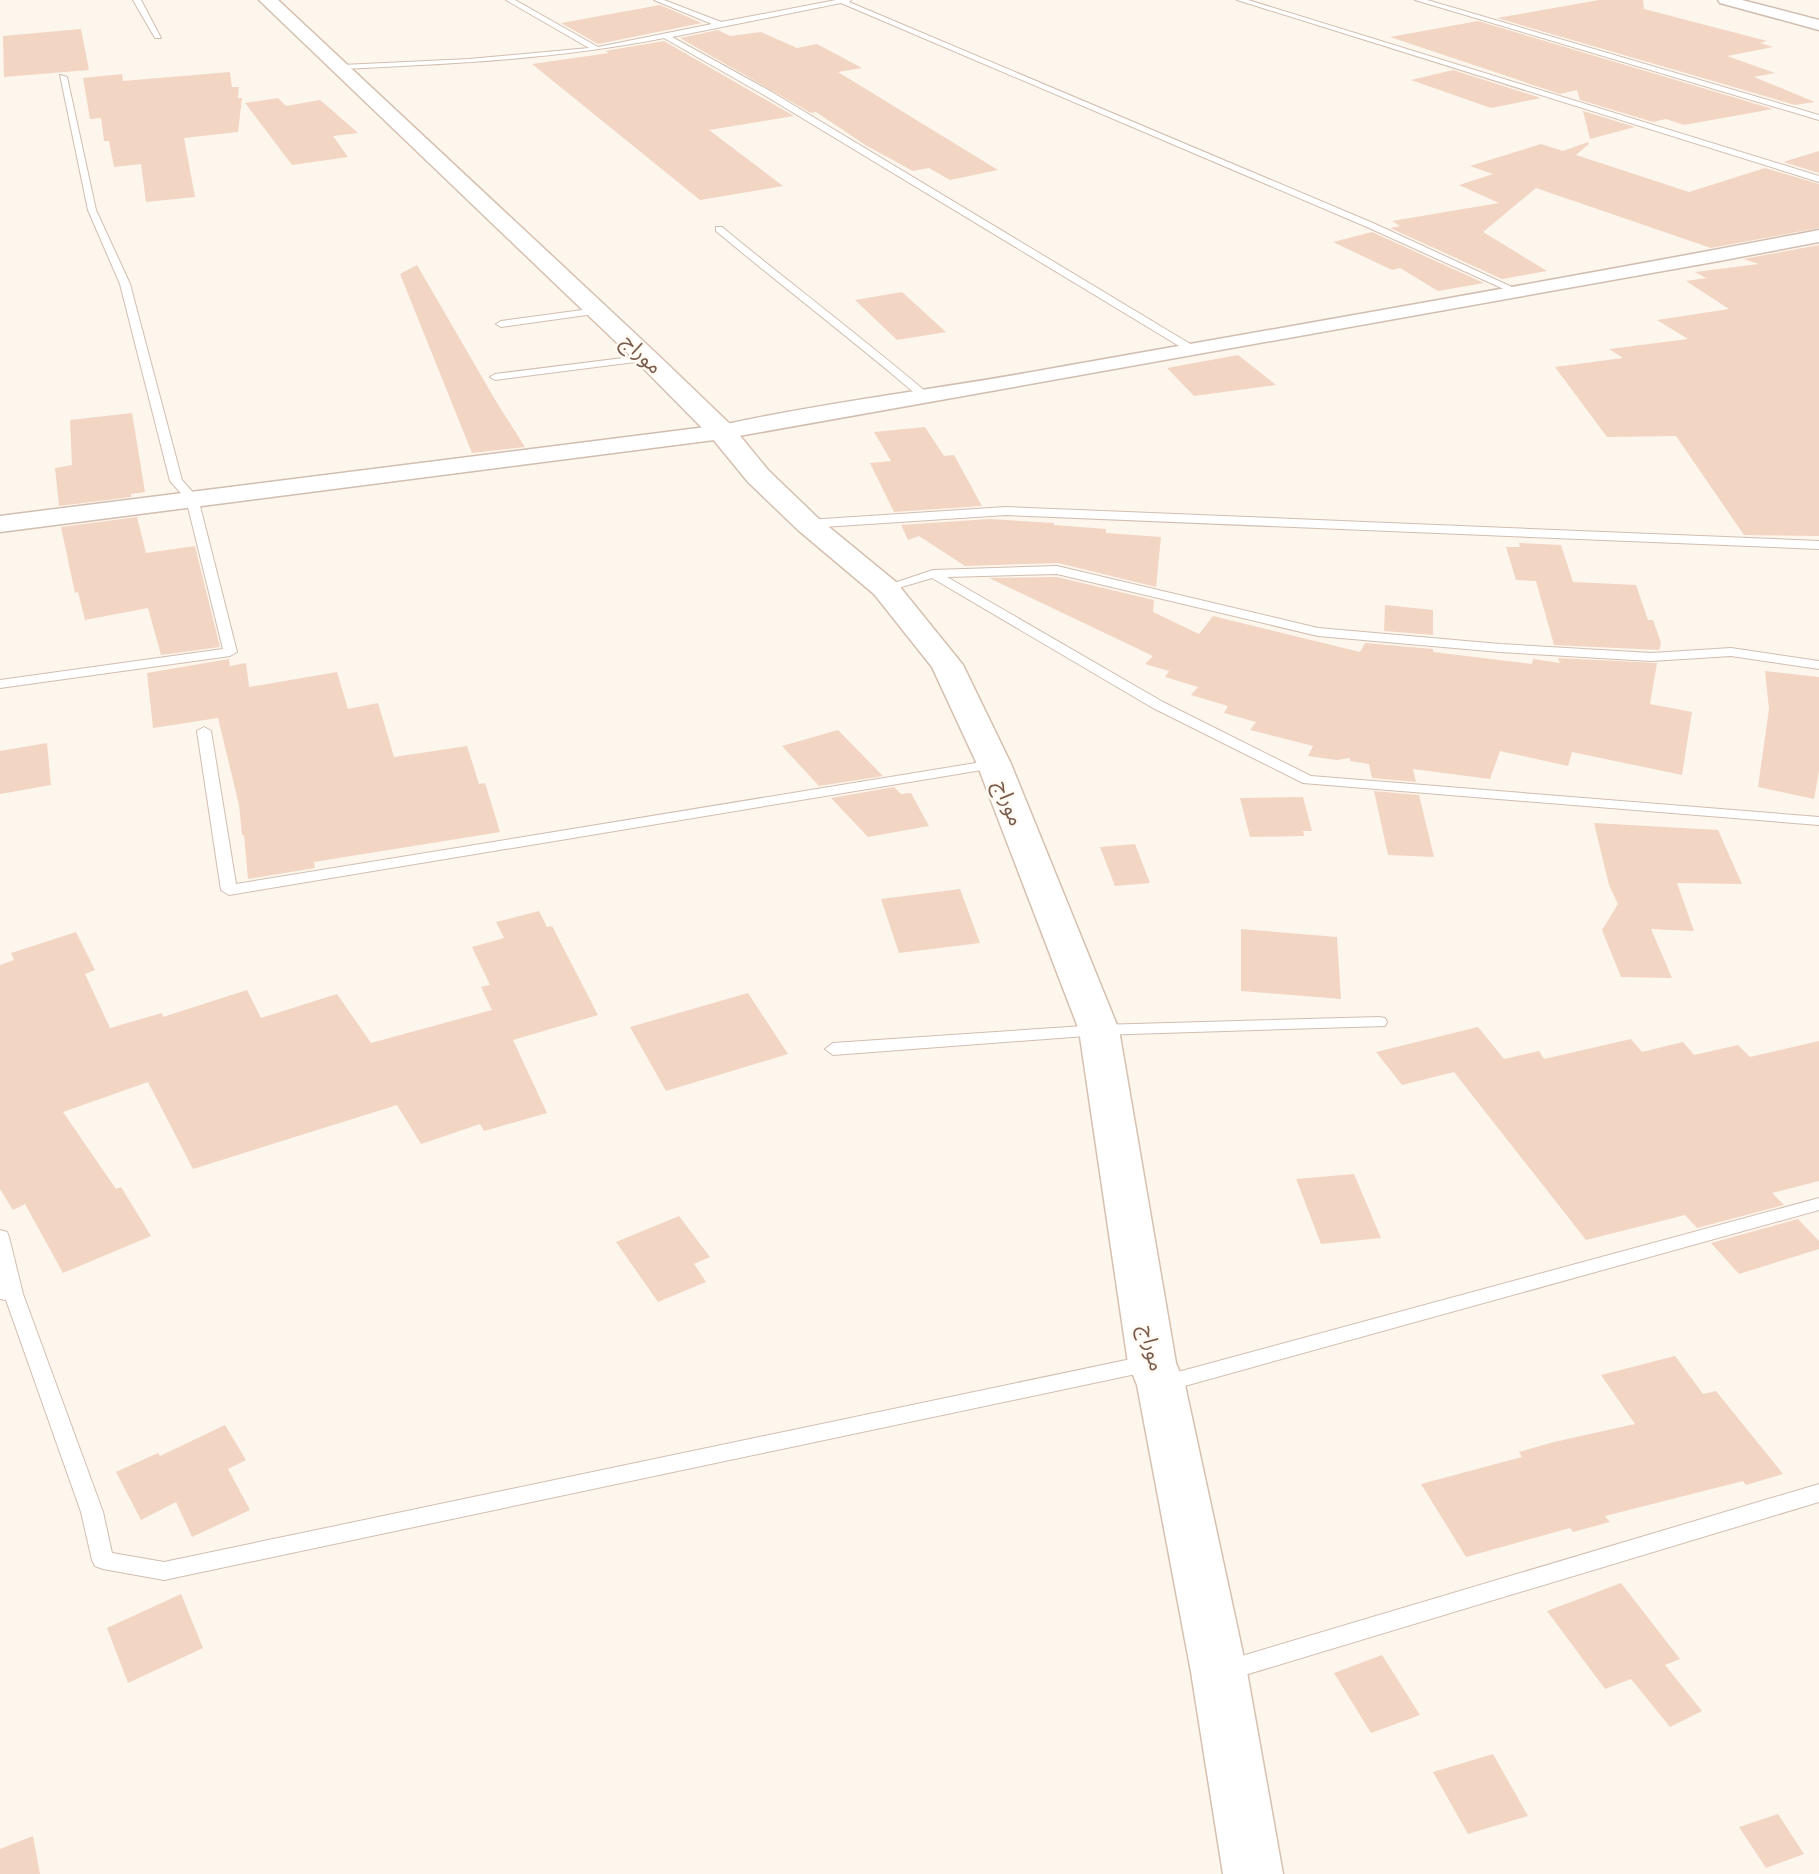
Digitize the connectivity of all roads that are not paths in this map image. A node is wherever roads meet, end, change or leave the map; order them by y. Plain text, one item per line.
1 (137, 0) edge
2 (268, 0) edge
3 (510, 0) edge
4 (658, 0) edge
5 (803, 0) edge
6 (1241, 0) edge
7 (1419, 0) edge
8 (1725, 0) edge
9 (844, 1) edge
10 (818, 5) junction
11 (1817, 24) edge
12 (721, 26) junction
13 (158, 36) dead end
14 (667, 37) junction
15 (597, 49) junction
16 (342, 67) junction
17 (63, 77) dead end
18 (1819, 118) edge
19 (1819, 179) edge
20 (719, 229) dead end
21 (1819, 236) edge
22 (1520, 293) junction
23 (597, 311) junction
24 (501, 324) dead end
25 (1193, 350) junction
26 (647, 358) junction
27 (495, 377) dead end
28 (927, 398) junction
29 (722, 432) junction
30 (192, 498) junction
31 (0, 524) edge
32 (808, 524) junction
33 (1819, 545) edge
34 (933, 574) junction
35 (885, 588) junction
36 (1819, 666) edge
37 (0, 684) edge
38 (204, 731) dead end
39 (994, 764) junction
40 (1819, 821) edge
41 (1379, 1022) dead end
42 (1099, 1030) junction
43 (833, 1049) dead end
44 (1819, 1204) edge
45 (0, 1237) edge
46 (6, 1293) edge
47 (1157, 1374) junction
48 (1819, 1493) edge
49 (1219, 1672) junction
50 (1253, 1874) edge

1 - 13 lane
2 - 16 main road, موراج
3 - 15 lane
4 - 12 lane
5 - 10 lane
6 - 19 lane
7 - 18 lane
8 - 11 street
9 - 10 lane
9 - 22 lane
10 - 12 lane
12 - 14 lane
14 - 15 lane
14 - 25 lane
15 - 16 lane
16 - 23 main road, موراج
17 - 30 lane
20 - 28 lane
21 - 22 street
22 - 25 street
23 - 24 lane
23 - 26 main road, موراج
25 - 28 street
26 - 27 lane
26 - 29 main road, موراج
28 - 29 street
29 - 30 street
29 - 32 main road, موراج
30 - 31 street
30 - 37 lane
32 - 33 lane
32 - 35 main road, موراج
34 - 35 lane
34 - 36 lane
34 - 40 lane
35 - 39 main road, موراج
38 - 39 lane
39 - 42 main road, موراج
41 - 42 lane
42 - 43 lane
42 - 47 main road, موراج
44 - 47 lane
45 - 46 lane
46 - 47 lane
47 - 49 main road, موراج
48 - 49 lane
49 - 50 main road, موراج

